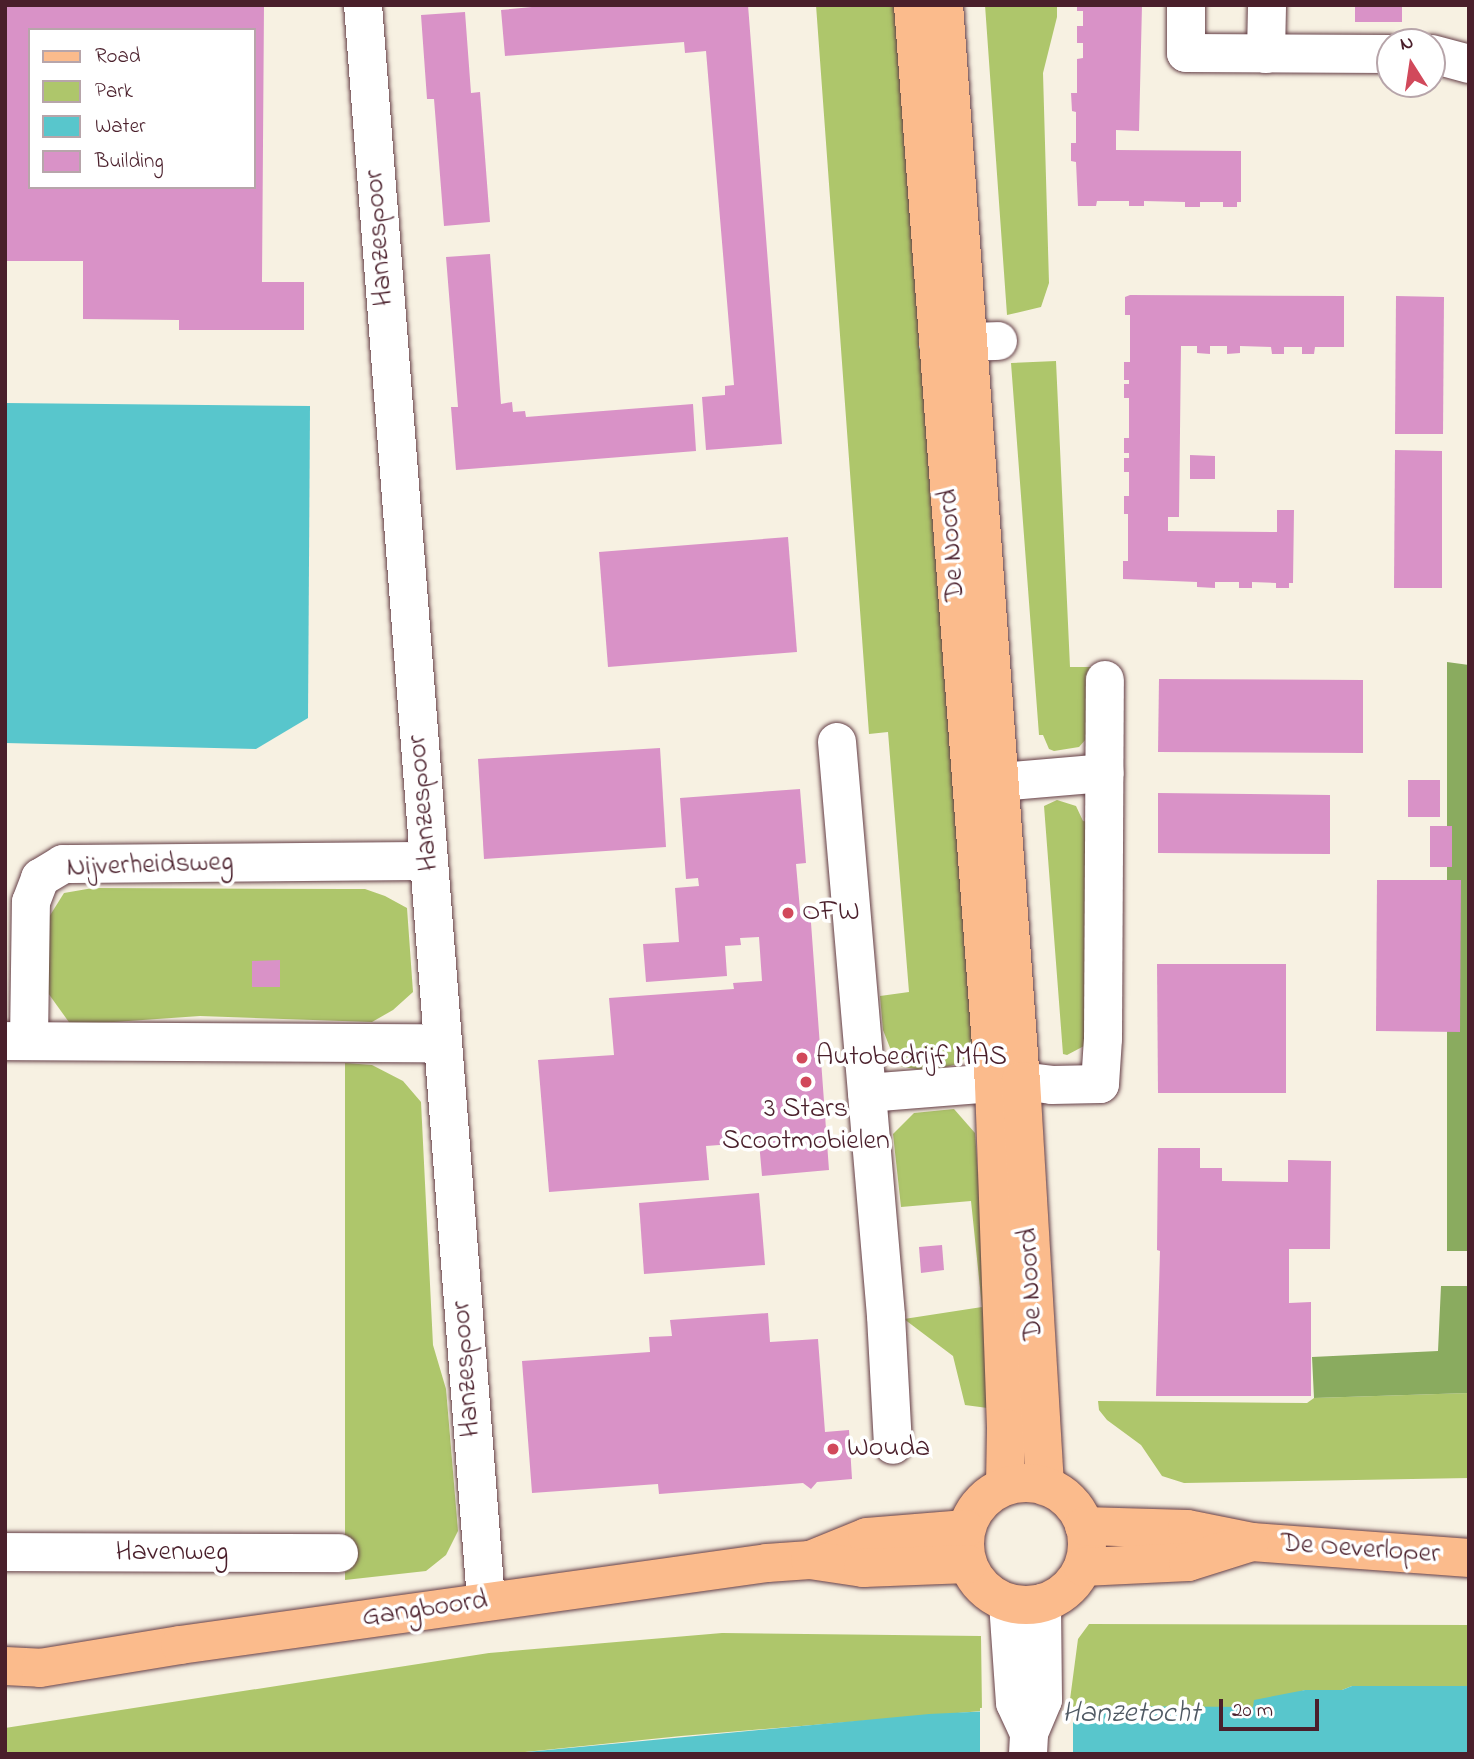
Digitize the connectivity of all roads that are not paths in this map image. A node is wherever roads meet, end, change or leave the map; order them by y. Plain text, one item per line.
1 (363, 5) edge
2 (913, 5) edge
3 (944, 5) edge
4 (1186, 5) edge
5 (1267, 5) edge
6 (1266, 54) junction
7 (1376, 54) edge
8 (1446, 58) edge
9 (1469, 64) edge
10 (968, 342) junction
11 (1105, 680) dead end
12 (837, 742) dead end
13 (1104, 773) junction
14 (1000, 782) junction
15 (429, 861) junction
16 (17, 1041) edge
17 (442, 1043) junction
18 (1007, 1083) junction
19 (867, 1093) junction
20 (893, 1445) dead end
21 (1005, 1486) junction
22 (1045, 1486) junction
23 (1084, 1526) junction
24 (1252, 1542) junction
25 (967, 1546) junction
26 (5, 1552) edge
27 (339, 1553) dead end
28 (1469, 1558) edge
29 (1083, 1567) junction
30 (486, 1601) junction
31 (1026, 1621) junction
32 (23, 1667) edge
33 (5, 1683) edge
34 (1028, 1743) edge

1 - 15 street, Hanzespoor
2 - 10 main road, De Noord
3 - 10 main road, De Noord
4 - 6 street
5 - 6 street
6 - 7 street
8 - 9 street
10 - 14 main road, De Noord
10 - 18 main road, De Noord
11 - 13 street
12 - 19 street
13 - 14 street
13 - 18 street
14 - 18 main road, De Noord
15 - 16 street, Nijverheidsweg
15 - 17 street, Hanzespoor
16 - 17 street, Nijverheidsweg
17 - 30 street, Hanzespoor
18 - 19 street
18 - 21 main road, De Noord
18 - 22 main road, De Noord
19 - 20 street
21 - 22 main road
21 - 25 main road
22 - 23 main road
23 - 24 main road, De Oeverloper
23 - 29 main road
24 - 28 main road, De Oeverloper
24 - 29 main road, De Oeverloper
25 - 30 main road, Gangboord
25 - 31 main road
26 - 27 street, Havenweg
29 - 31 main road
30 - 32 main road, Gangboord
31 - 34 street
32 - 33 main road, Gangboord

